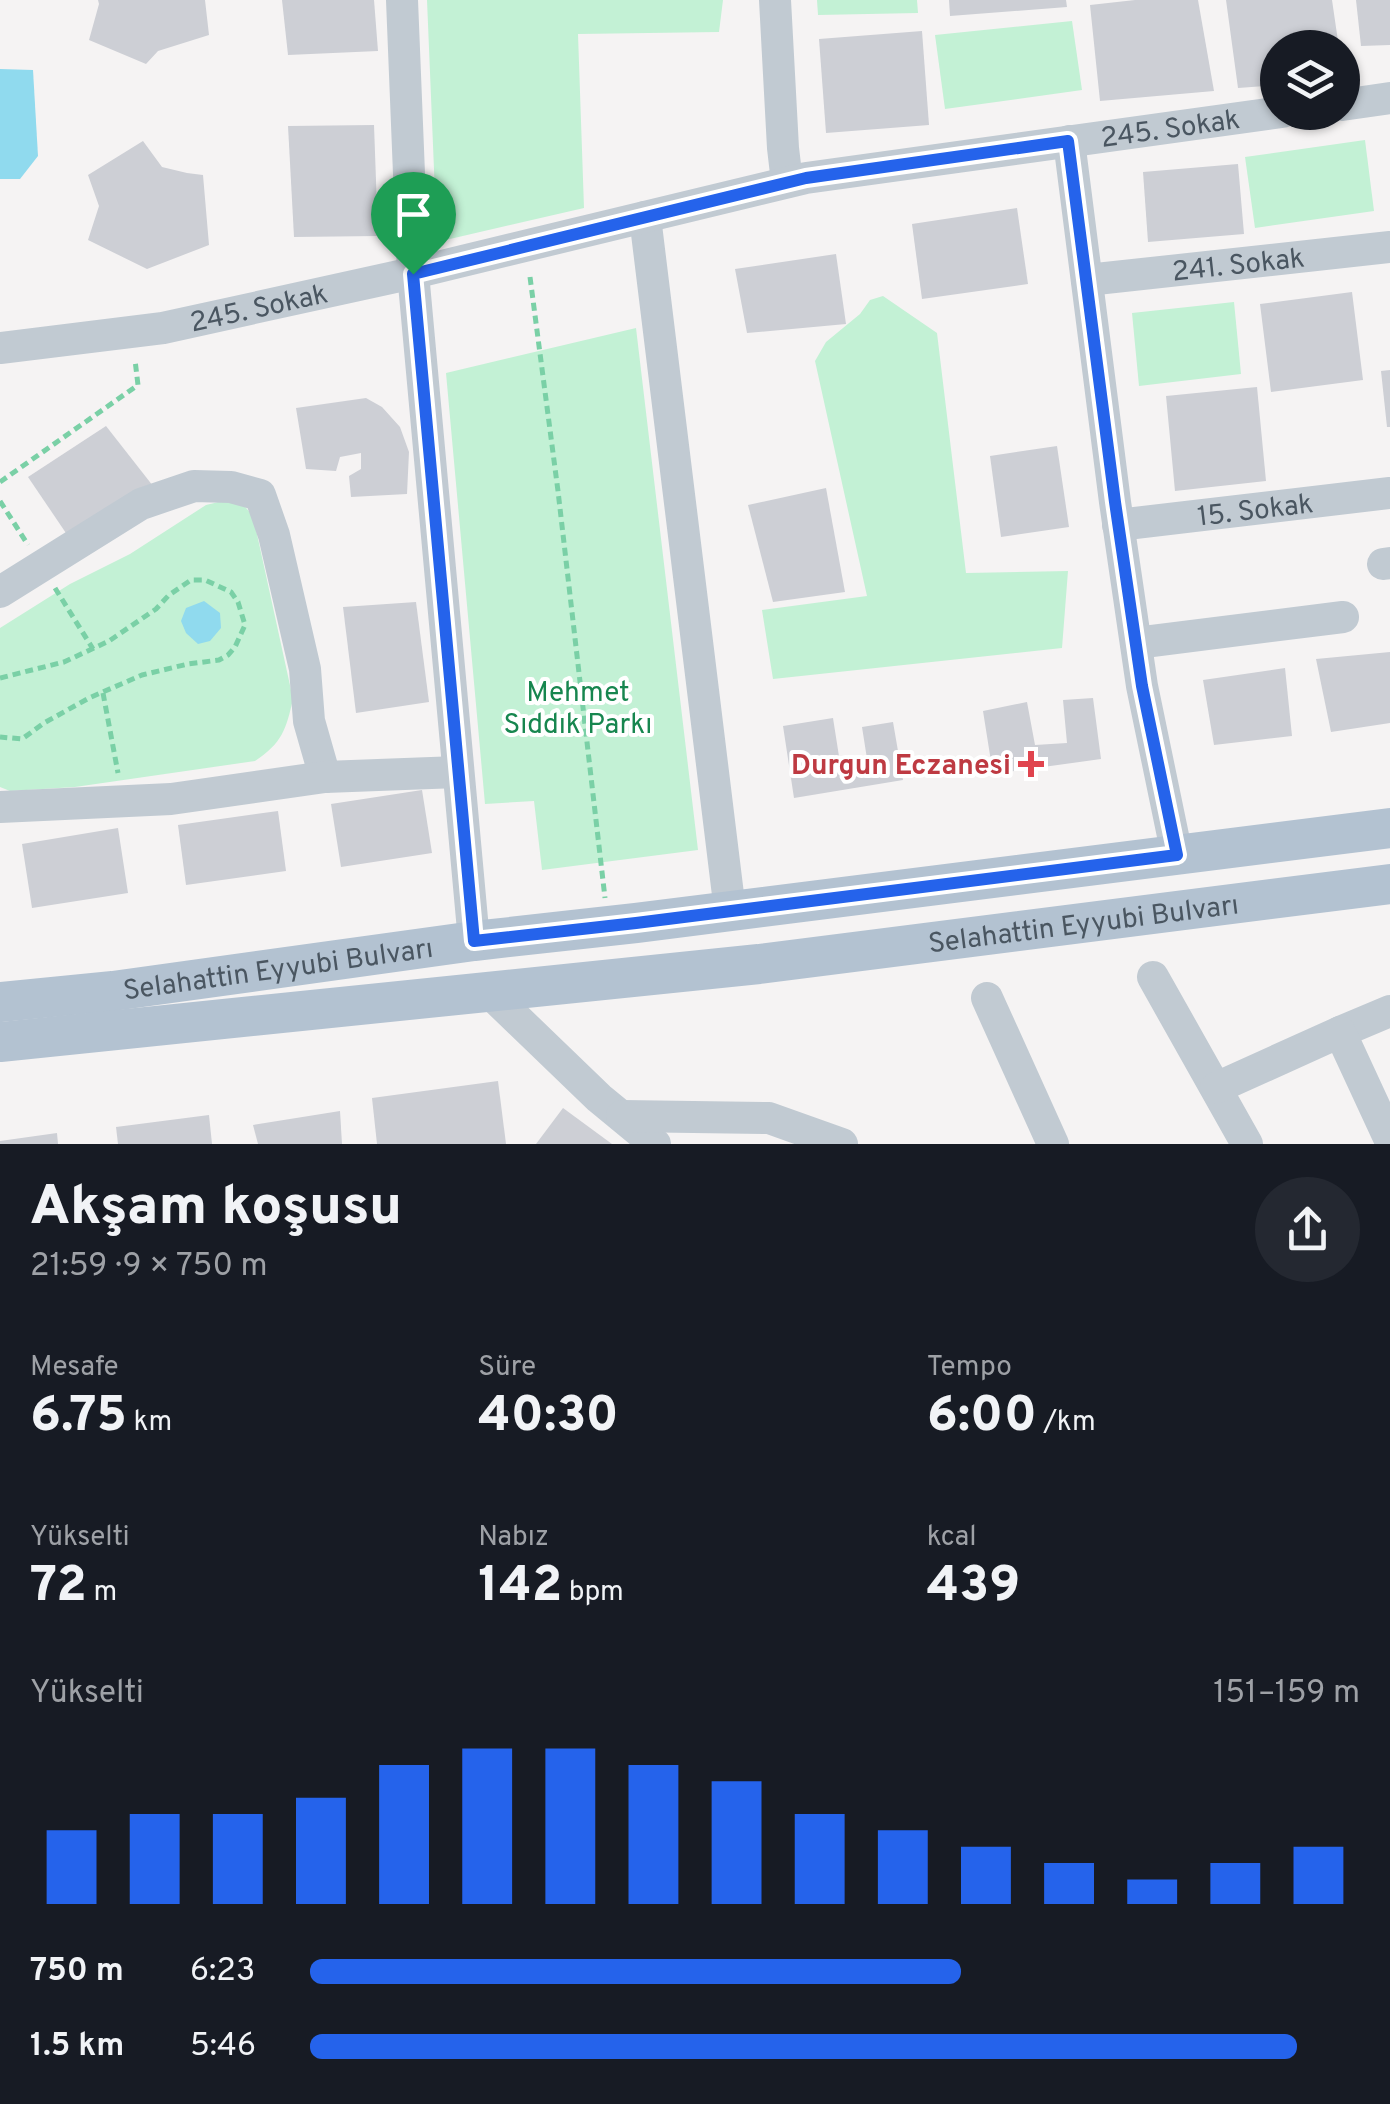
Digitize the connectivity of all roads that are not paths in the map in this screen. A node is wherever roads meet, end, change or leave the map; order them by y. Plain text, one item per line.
1 (402, 0) edge
2 (775, 0) edge
3 (1390, 98) edge
4 (1360, 102) edge
5 (1260, 115) edge
6 (1068, 141) junction
7 (787, 182) junction
8 (646, 217) junction
9 (1390, 247) edge
10 (413, 274) junction
11 (1086, 280) junction
12 (0, 348) edge
13 (1390, 493) edge
14 (1118, 525) junction
15 (0, 592) edge
16 (1343, 616) dead end
17 (1136, 643) junction
18 (458, 772) junction
19 (325, 777) junction
20 (0, 806) edge
21 (1390, 828) edge
22 (1177, 855) junction
23 (1386, 892) edge
24 (730, 911) junction
25 (474, 941) junction
26 (1153, 977) dead end
27 (490, 992) junction
28 (987, 998) dead end
29 (0, 1002) edge
30 (1390, 1011) edge
31 (1340, 1032) junction
32 (0, 1042) edge
33 (1216, 1088) junction
34 (622, 1116) junction
35 (1390, 1140) edge
36 (655, 1144) edge
37 (842, 1144) edge
38 (1052, 1144) edge
39 (1247, 1144) edge

1 - 10 street
2 - 7 street
3 - 4 street
5 - 6 street, 245. Sokak
6 - 7 street, 245. Sokak
6 - 11 street
7 - 8 street, 245. Sokak
8 - 10 street, 245. Sokak
8 - 24 street
9 - 11 street, 241. Sokak
10 - 12 street, 245. Sokak
10 - 18 street
11 - 14 street
13 - 14 street, 15. Sokak
14 - 17 street
15 - 19 street
16 - 17 street
17 - 22 street
18 - 19 street
18 - 25 street
19 - 20 street
21 - 22 main road, Selahattin Eyyubi Bulvarı
22 - 24 main road, Selahattin Eyyubi Bulvarı
23 - 27 main road, Selahattin Eyyubi Bulvarı
24 - 25 main road, Selahattin Eyyubi Bulvarı
25 - 29 main road, Selahattin Eyyubi Bulvarı
26 - 33 street
27 - 32 main road, Selahattin Eyyubi Bulvarı
27 - 34 street
28 - 38 street
30 - 31 street
31 - 33 street
31 - 35 street
33 - 39 street
34 - 36 street
34 - 37 street

